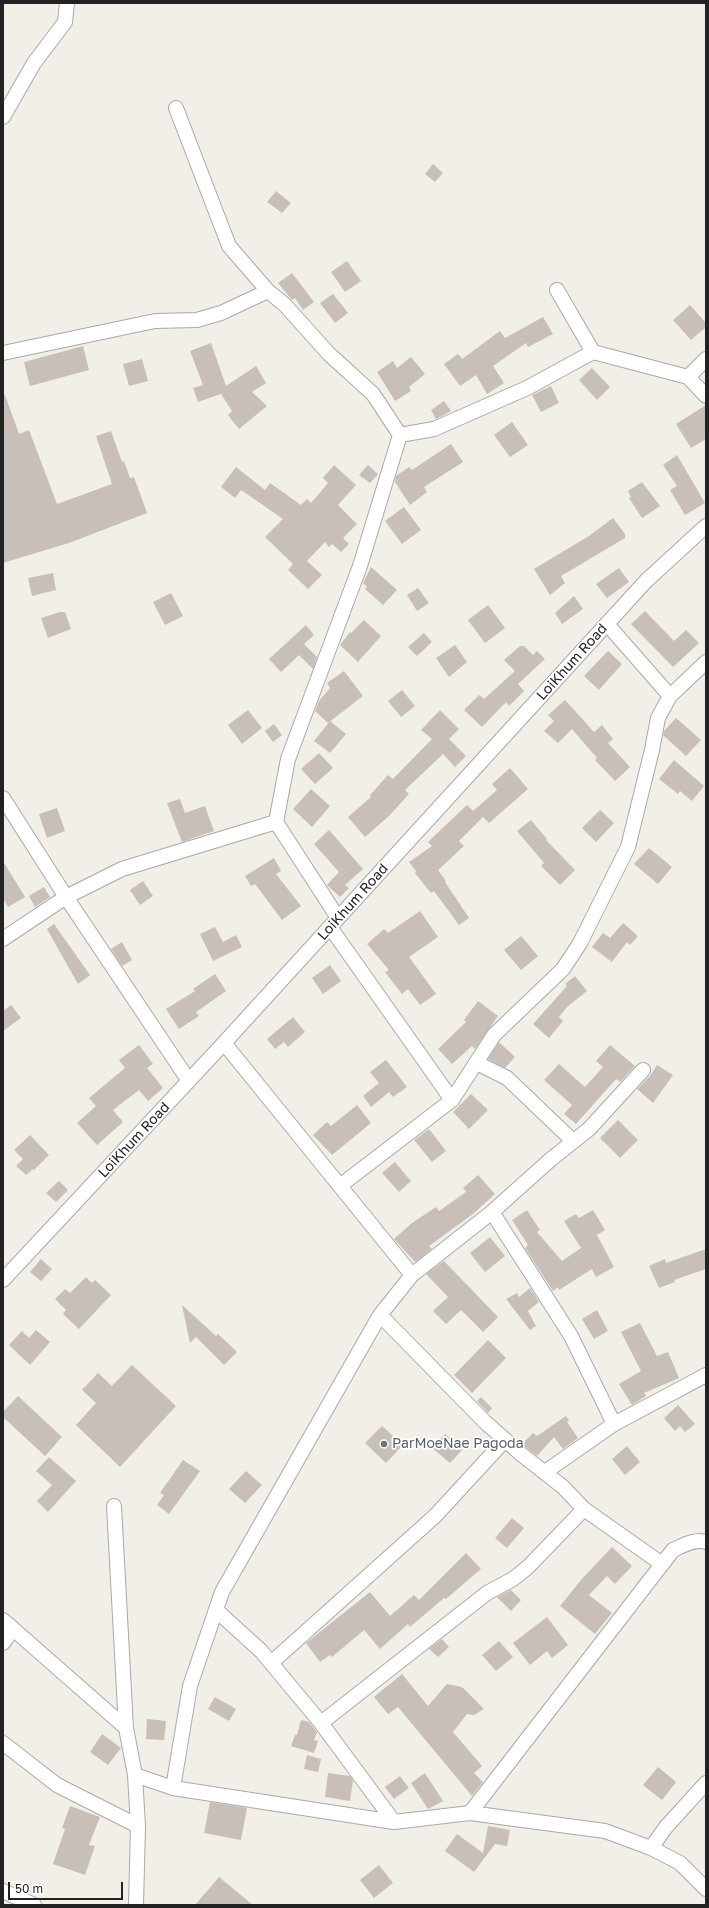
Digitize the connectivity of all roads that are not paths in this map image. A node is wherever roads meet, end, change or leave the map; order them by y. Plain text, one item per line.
1 (67, 3) edge
2 (176, 108) dead end
3 (3, 117) edge
4 (557, 290) dead end
5 (268, 291) junction
6 (592, 352) junction
7 (3, 353) edge
8 (706, 358) edge
9 (688, 377) junction
10 (706, 396) edge
11 (400, 435) junction
12 (706, 526) edge
13 (607, 624) junction
14 (706, 662) edge
15 (670, 696) junction
16 (3, 798) edge
17 (276, 822) junction
18 (66, 897) junction
19 (334, 923) junction
20 (3, 940) edge
21 (224, 1043) junction
22 (477, 1063) junction
23 (643, 1070) dead end
24 (189, 1081) junction
25 (452, 1100) junction
26 (573, 1141) junction
27 (341, 1185) junction
28 (492, 1212) junction
29 (412, 1275) junction
30 (3, 1280) edge
31 (380, 1315) junction
32 (706, 1375) edge
33 (614, 1424) junction
34 (505, 1440) junction
35 (545, 1472) junction
36 (114, 1506) dead end
37 (584, 1508) junction
38 (706, 1542) edge
39 (662, 1564) junction
40 (216, 1610) junction
41 (3, 1620) edge
42 (13, 1629) junction
43 (3, 1643) edge
44 (271, 1664) junction
45 (321, 1723) junction
46 (126, 1728) junction
47 (3, 1743) edge
48 (135, 1776) junction
49 (706, 1783) edge
50 (172, 1788) junction
51 (470, 1813) junction
52 (394, 1822) junction
53 (138, 1826) junction
54 (651, 1848) junction
55 (706, 1890) edge
56 (3, 1891) edge
57 (34, 1905) edge
58 (136, 1905) edge

1 - 3 street
2 - 5 street
4 - 6 street
5 - 7 street
5 - 11 street
6 - 9 street
6 - 11 street
8 - 9 street
9 - 10 street
11 - 17 street
12 - 13 street, LoiKhum Road
13 - 15 street
13 - 19 street, LoiKhum Road
14 - 15 street
15 - 22 street
16 - 18 street
17 - 18 street
17 - 19 street
18 - 20 street
18 - 24 street
19 - 21 street, LoiKhum Road
19 - 25 street
21 - 24 street, LoiKhum Road
21 - 27 street
22 - 25 street
22 - 26 street
23 - 26 street
24 - 30 street, LoiKhum Road
25 - 27 street
26 - 28 street
27 - 29 street
28 - 29 street
28 - 33 street
29 - 31 street
31 - 34 street
31 - 40 street
32 - 33 street
33 - 35 street
34 - 35 street
34 - 44 street
35 - 37 street
36 - 46 street
37 - 39 street
37 - 45 street
38 - 39 street
39 - 51 street
40 - 44 street
40 - 50 street
41 - 42 street
42 - 43 street
42 - 46 street
44 - 45 street
45 - 52 street
46 - 48 street
47 - 53 street
48 - 50 street
48 - 53 street
49 - 54 street
50 - 52 street
51 - 52 street
51 - 54 street
53 - 58 street
54 - 55 street
56 - 57 street

